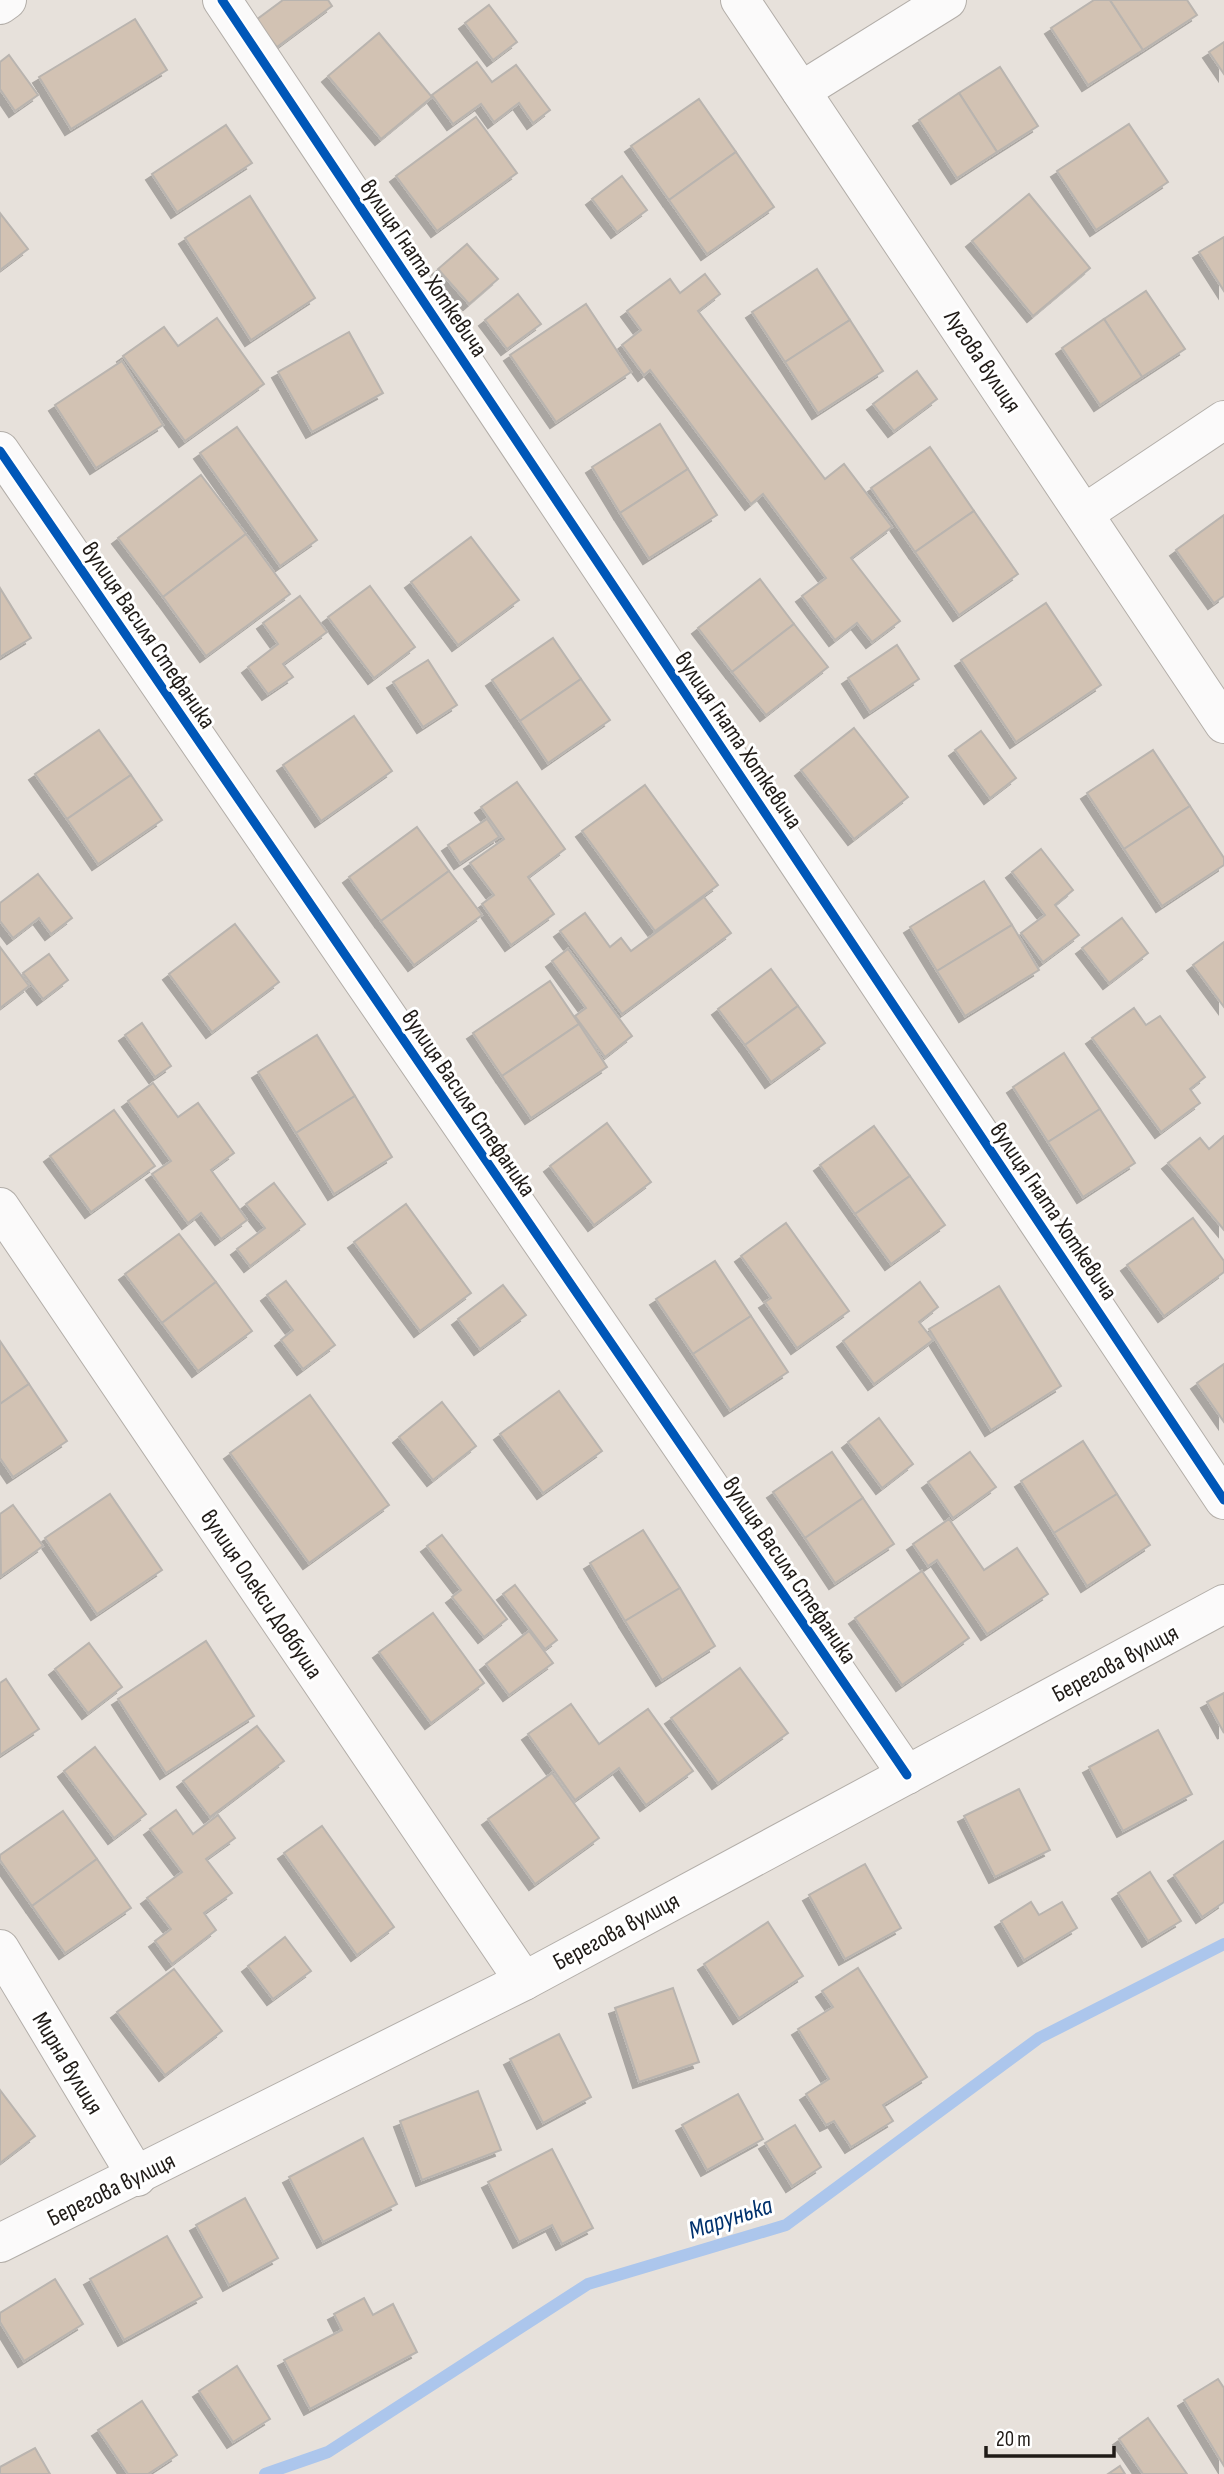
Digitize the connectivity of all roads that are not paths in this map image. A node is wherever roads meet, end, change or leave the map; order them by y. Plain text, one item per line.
1 (7, 0) edge
2 (222, 0) edge
3 (740, 0) edge
4 (947, 0) edge
5 (0, 5) edge
6 (801, 91) junction
7 (1224, 420) edge
8 (0, 451) edge
9 (1085, 513) junction
10 (1224, 724) edge
11 (0, 1207) edge
12 (1224, 1500) edge
13 (1224, 1604) edge
14 (907, 1775) junction
15 (0, 1949) edge
16 (524, 1981) junction
17 (137, 2177) junction
18 (0, 2243) edge

1 - 5 street
2 - 12 street, вулиця Гната Хоткевича
3 - 6 street, Лугова вулиця
4 - 6 street
6 - 9 street, Лугова вулиця
7 - 9 street
8 - 14 street, вулиця Василя Стефаника
9 - 10 street, Лугова вулиця
11 - 16 street, вулиця Олекси Довбуша
13 - 14 street, Берегова вулиця
14 - 16 street, Берегова вулиця
15 - 17 street, Мирна вулиця
16 - 17 street, Берегова вулиця
17 - 18 street, Берегова вулиця

